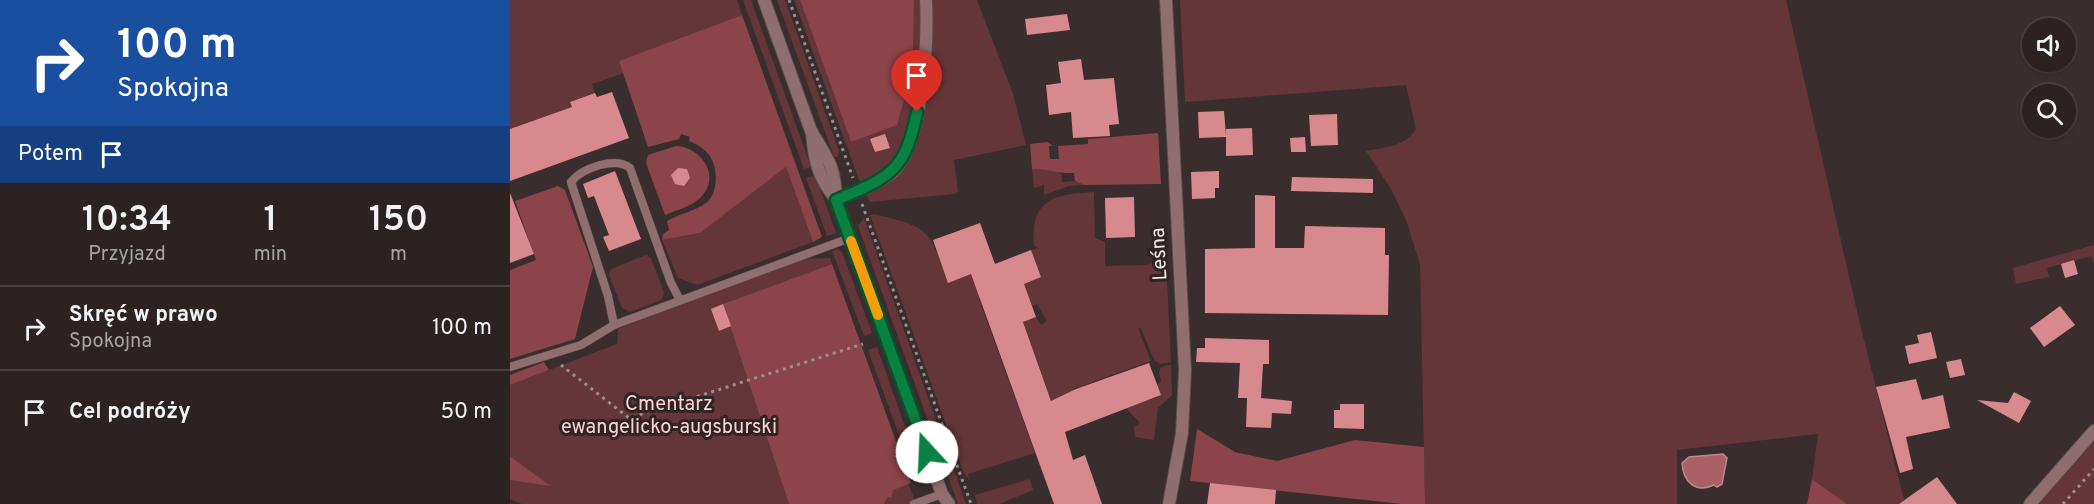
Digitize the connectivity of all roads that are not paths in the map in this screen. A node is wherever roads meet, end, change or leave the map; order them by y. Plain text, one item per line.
1 (764, 0) edge
2 (926, 0) edge
3 (1166, 0) edge
4 (836, 200) junction
5 (850, 238) junction
6 (680, 300) junction
7 (614, 325) junction
8 (510, 368) edge
9 (2094, 431) edge
10 (945, 501) edge
11 (914, 504) edge
12 (1169, 504) edge
13 (2030, 504) edge

1 - 4 street
2 - 4 street
3 - 12 street, Leśna
4 - 5 street
5 - 6 lane
5 - 10 street
6 - 7 lane
6 - 7 lane
7 - 8 lane
9 - 13 street
10 - 11 lane

